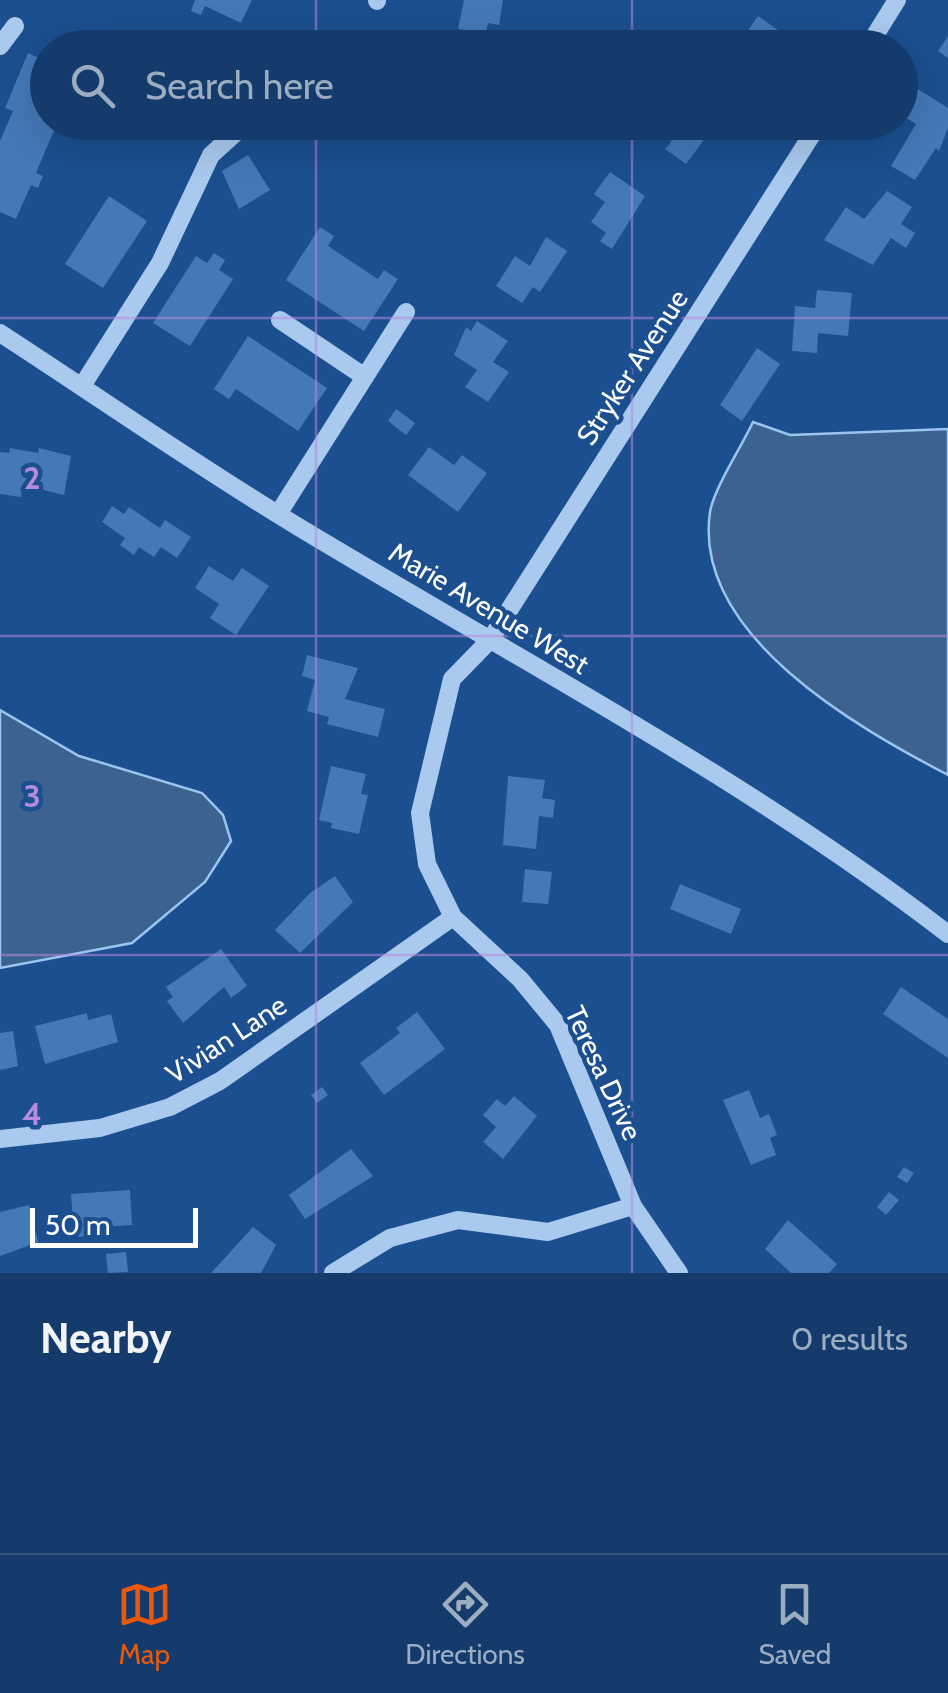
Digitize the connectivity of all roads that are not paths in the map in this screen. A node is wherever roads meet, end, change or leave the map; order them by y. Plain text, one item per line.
1 (895, 1) edge
2 (15, 26) dead end
3 (878, 30) edge
4 (0, 46) edge
5 (228, 140) edge
6 (809, 140) edge
7 (406, 312) dead end
8 (280, 320) dead end
9 (0, 332) edge
10 (366, 377) junction
11 (82, 386) junction
12 (278, 514) junction
13 (490, 640) junction
14 (453, 916) junction
15 (948, 934) edge
16 (0, 1139) edge
17 (633, 1206) junction
18 (332, 1273) edge
19 (679, 1273) edge

1 - 3 street
2 - 4 street
5 - 11 street
6 - 13 street, Stryker Avenue
7 - 10 street
8 - 10 street
9 - 11 street, Marie Avenue West
10 - 12 street
11 - 12 street, Marie Avenue West
12 - 13 street, Marie Avenue West
13 - 14 street, Teresa Drive
13 - 15 street, Marie Avenue West
14 - 16 street, Vivian Lane
14 - 17 street, Teresa Drive
17 - 18 street
17 - 19 street, Teresa Drive

